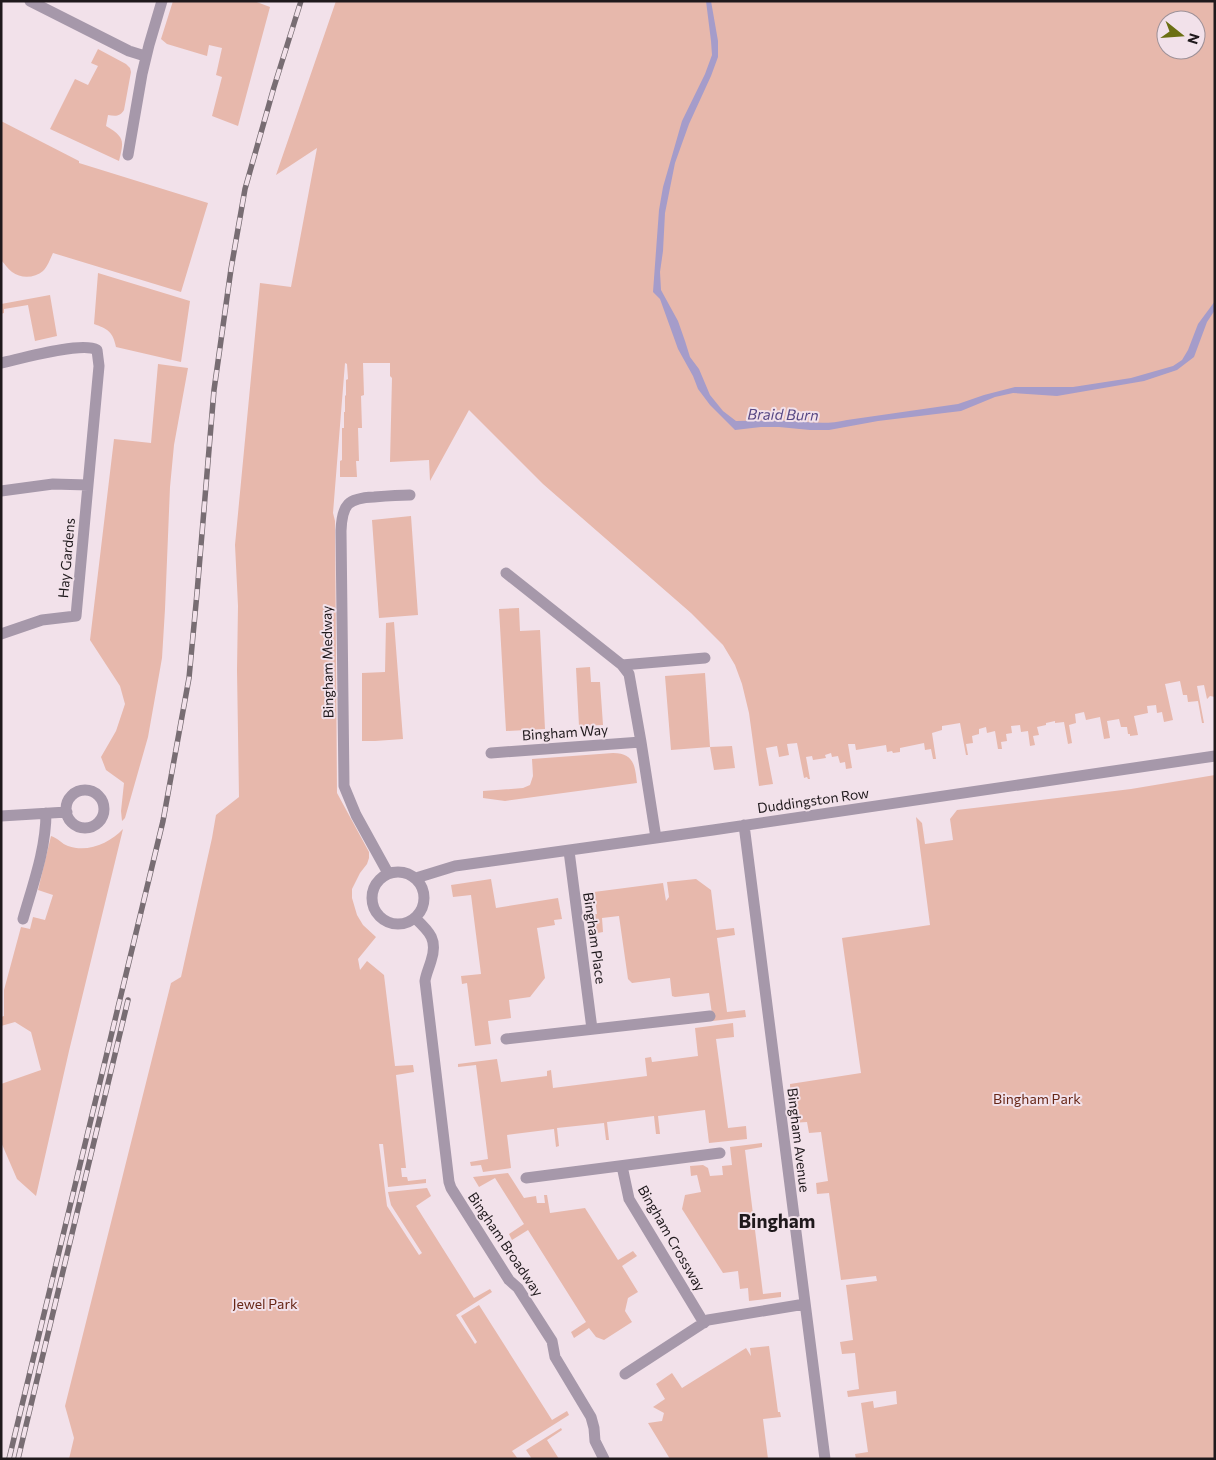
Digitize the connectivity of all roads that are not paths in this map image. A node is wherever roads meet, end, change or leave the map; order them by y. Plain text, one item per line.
1 (30, 1) edge
2 (162, 1) edge
3 (146, 56) junction
4 (128, 155) dead end
5 (1, 363) edge
6 (88, 486) junction
7 (1, 491) edge
8 (410, 495) dead end
9 (506, 573) dead end
10 (1, 634) edge
11 (705, 658) dead end
12 (622, 665) junction
13 (642, 742) junction
14 (491, 753) dead end
15 (1215, 756) edge
16 (66, 812) dead end
17 (46, 813) junction
18 (1, 816) edge
19 (744, 825) junction
20 (656, 838) junction
21 (569, 851) junction
22 (388, 874) junction
23 (416, 878) junction
24 (415, 918) junction
25 (23, 919) dead end
26 (710, 1016) dead end
27 (592, 1029) junction
28 (506, 1039) dead end
29 (720, 1153) dead end
30 (622, 1166) junction
31 (526, 1178) dead end
32 (805, 1304) junction
33 (704, 1323) junction
34 (625, 1374) dead end
35 (604, 1459) edge
36 (825, 1459) edge

1 - 3 street
2 - 3 street
3 - 4 street
5 - 6 street, Hay Gardens
6 - 7 street
6 - 10 street, Hay Gardens
8 - 22 street, Bingham Medway
9 - 12 street
11 - 12 street
12 - 13 street
13 - 14 street, Bingham Way
13 - 20 street
15 - 19 street, Duddingston Row
16 - 17 street
17 - 18 street
17 - 25 street
19 - 20 street, Duddingston Row
19 - 32 street, Bingham Avenue
20 - 21 street, Duddingston Row
21 - 23 street, Duddingston Row
21 - 27 street, Bingham Place
22 - 23 street
22 - 24 street
23 - 24 street
24 - 35 street, Bingham Broadway
26 - 27 street
27 - 28 street
29 - 30 street, Bingham Crossway
30 - 31 street, Bingham Crossway
30 - 33 street, Bingham Crossway
32 - 33 street
32 - 36 street, Bingham Avenue
33 - 34 street

